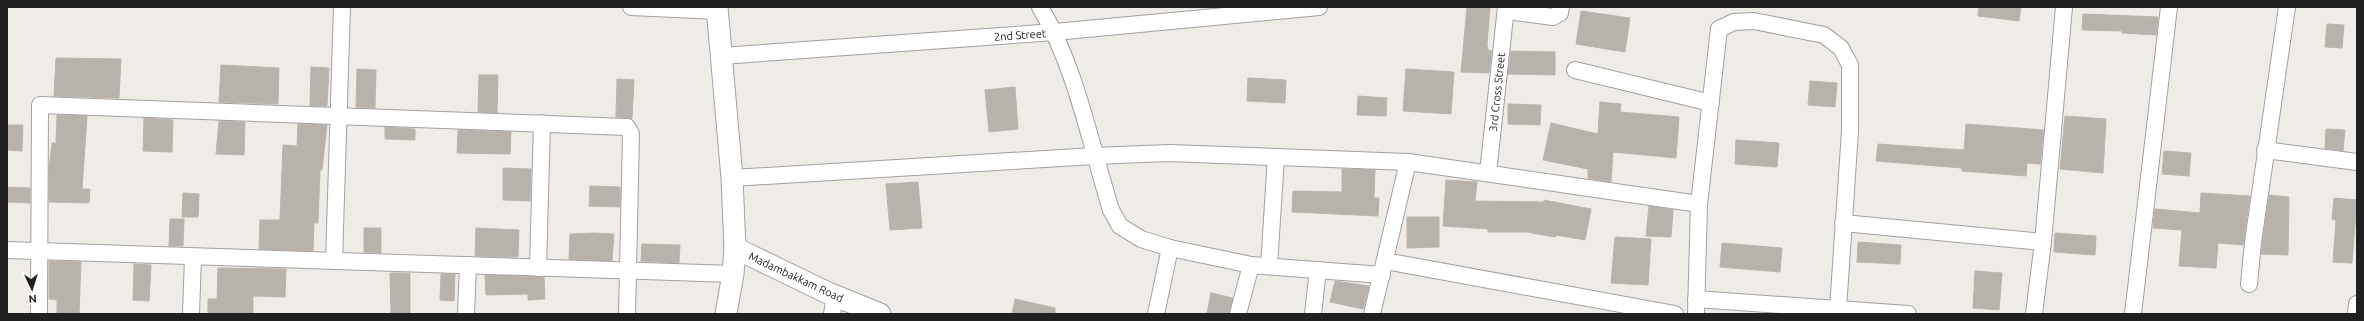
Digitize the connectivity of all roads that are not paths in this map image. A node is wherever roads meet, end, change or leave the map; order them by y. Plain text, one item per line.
1 (342, 7) edge
2 (630, 7) edge
3 (1040, 7) edge
4 (1319, 7) edge
5 (1561, 7) edge
6 (2064, 7) edge
7 (2168, 7) edge
8 (2286, 7) edge
9 (717, 9) edge
10 (1506, 9) edge
11 (1055, 32) junction
12 (721, 56) junction
13 (1575, 70) dead end
14 (1711, 103) junction
15 (339, 115) junction
16 (542, 123) junction
17 (2265, 150) junction
18 (1094, 156) junction
19 (1276, 157) junction
20 (1408, 162) junction
21 (2357, 162) edge
22 (1488, 173) junction
23 (732, 178) junction
24 (1699, 204) junction
25 (1843, 223) junction
26 (2043, 242) junction
27 (735, 248) junction
28 (1170, 248) junction
29 (7, 250) edge
30 (41, 250) junction
31 (193, 256) junction
32 (334, 261) junction
33 (468, 265) junction
34 (1251, 265) junction
35 (1269, 266) junction
36 (538, 268) junction
37 (1383, 268) junction
38 (1318, 270) junction
39 (628, 271) junction
40 (733, 274) junction
41 (2249, 284) dead end
42 (2357, 304) edge
43 (834, 305) edge
44 (1696, 307) edge
45 (1838, 309) junction
46 (39, 314) edge
47 (191, 314) edge
48 (466, 314) edge
49 (627, 314) edge
50 (726, 314) edge
51 (880, 314) edge
52 (1156, 314) edge
53 (1238, 314) edge
54 (1313, 314) edge
55 (1372, 314) edge
56 (1675, 314) edge
57 (1908, 314) edge
58 (2034, 314) edge
59 (2133, 314) edge
60 (2356, 314) edge

1 - 15 street
2 - 9 street
3 - 11 street
4 - 11 street, 2nd Street
5 - 10 street
6 - 26 street
7 - 59 street
8 - 17 street
9 - 12 street
10 - 22 street, 3rd Cross Street
11 - 12 street, 2nd Street
11 - 18 street
12 - 23 street
13 - 14 street
14 - 24 street
14 - 25 street
15 - 16 street
15 - 30 street
15 - 32 street
16 - 36 street
16 - 39 street
17 - 21 street
17 - 41 street
18 - 19 street
18 - 23 street
18 - 28 street
19 - 20 street
19 - 35 street
20 - 22 street
20 - 37 street
22 - 24 street
23 - 27 street
24 - 44 street
25 - 26 street
25 - 45 street
26 - 58 street
27 - 40 street
27 - 43 street, Madambakkam Road
28 - 34 street
28 - 52 street
29 - 30 street
30 - 31 street
30 - 46 street
31 - 32 street
31 - 47 street
32 - 33 street
33 - 36 street
33 - 48 street
34 - 35 street
34 - 53 street
35 - 38 street
36 - 39 street
37 - 38 street
37 - 55 street
37 - 56 street
38 - 54 street
39 - 40 street
39 - 49 street
40 - 50 street
42 - 60 street
43 - 51 street, Madambakkam Road
44 - 45 street
45 - 57 street

